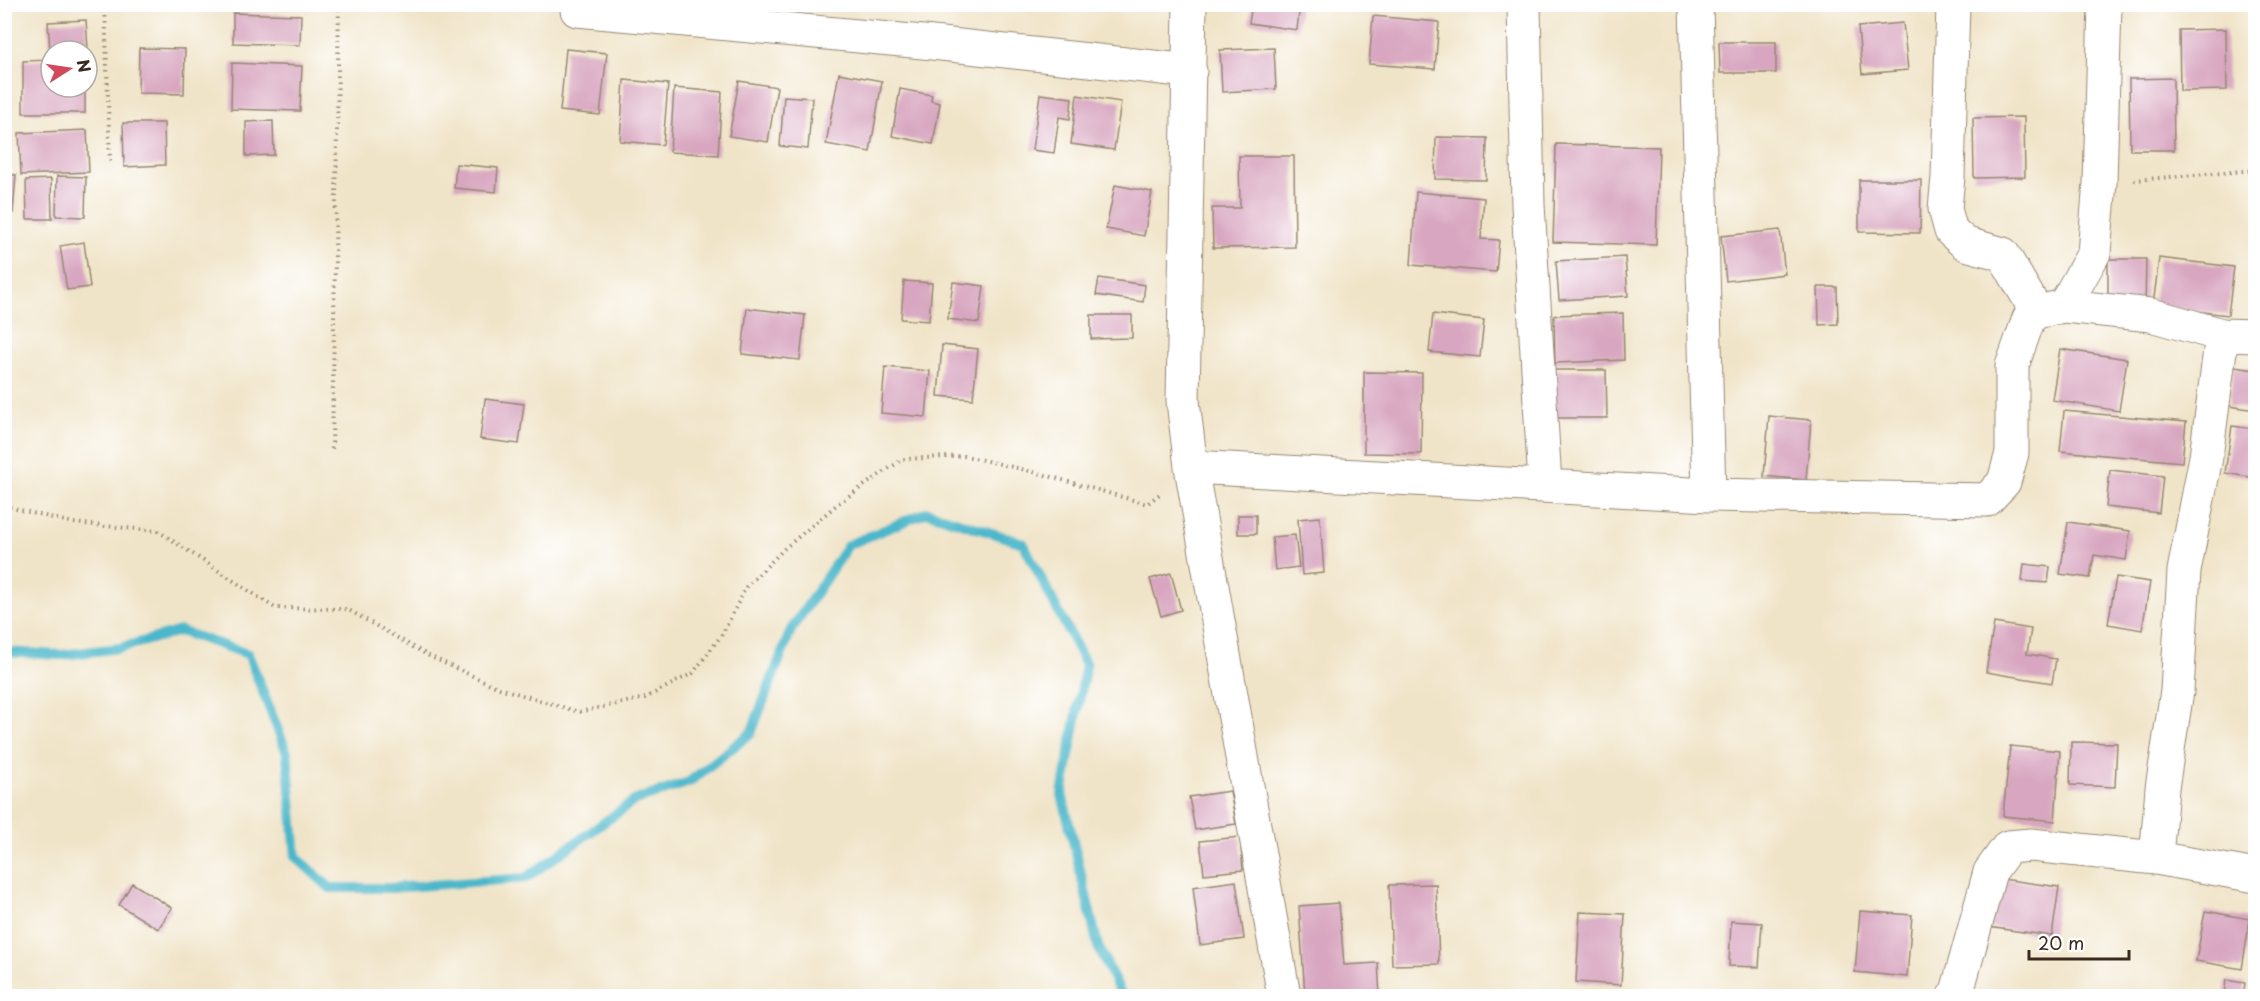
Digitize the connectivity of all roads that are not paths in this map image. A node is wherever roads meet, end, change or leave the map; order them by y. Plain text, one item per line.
1 (1190, 4) edge
2 (1524, 4) edge
3 (1696, 4) edge
4 (1953, 4) edge
5 (2105, 4) edge
6 (577, 10) dead end
7 (1190, 71) junction
8 (2051, 309) junction
9 (2222, 335) junction
10 (2256, 336) edge
11 (1191, 467) junction
12 (1545, 484) junction
13 (1709, 495) junction
14 (2156, 858) junction
15 (2256, 876) edge
16 (1284, 996) edge
17 (1954, 996) edge

1 - 7 street
2 - 12 street
3 - 13 street
4 - 8 street
5 - 8 street
6 - 7 street
7 - 11 street
8 - 9 street
8 - 13 street
9 - 10 street
9 - 14 street
11 - 12 street
11 - 16 street
12 - 13 street
14 - 15 street
14 - 17 street

